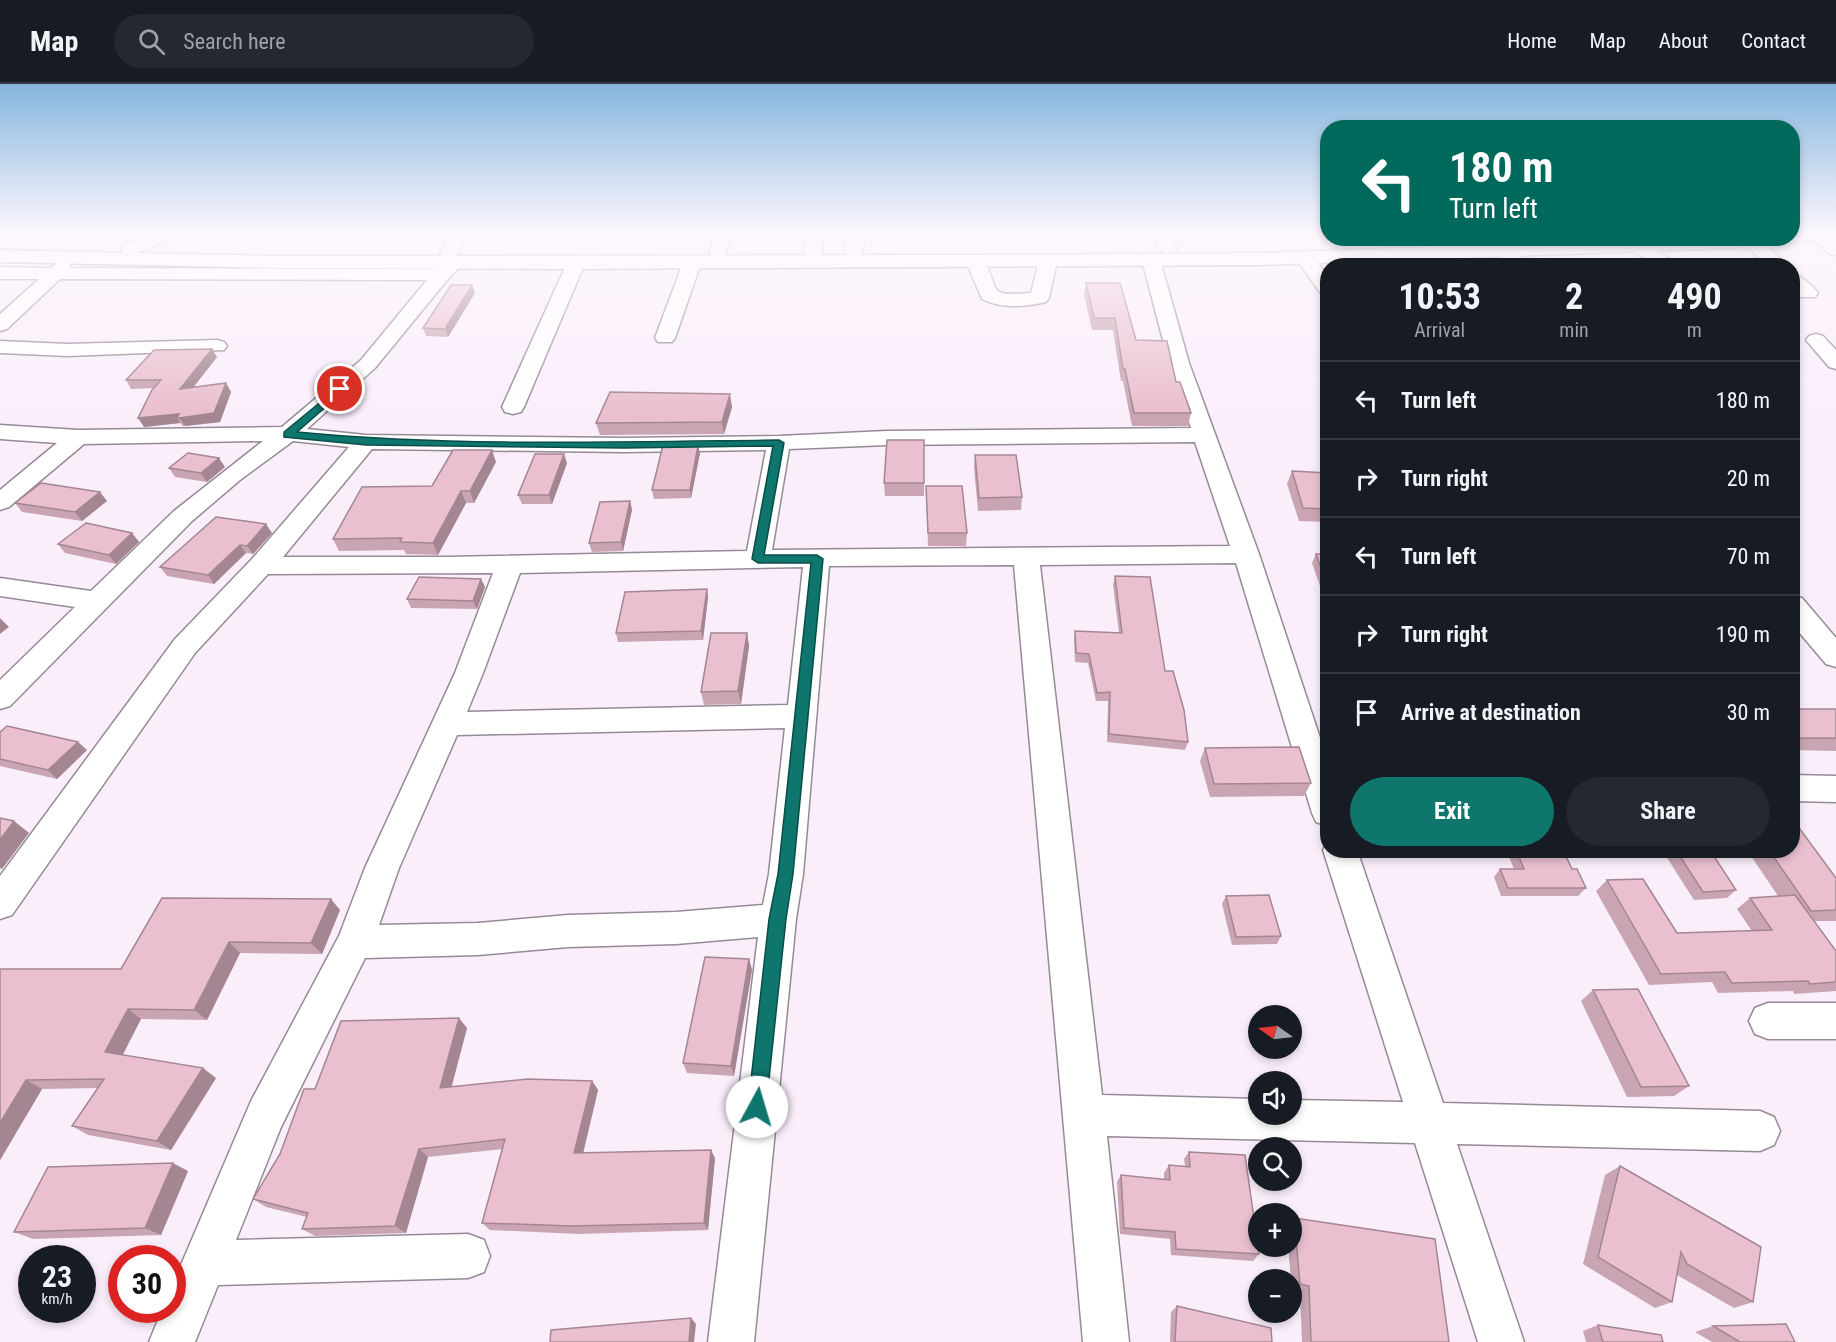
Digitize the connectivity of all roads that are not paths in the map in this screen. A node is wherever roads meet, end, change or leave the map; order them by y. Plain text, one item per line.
1 (34, 293) edge
2 (428, 293) edge
3 (563, 293) edge
4 (681, 293) edge
5 (987, 293) edge
6 (1040, 293) edge
7 (1167, 293) edge
8 (0, 325) edge
9 (665, 338) dead end
10 (1816, 340) dead end
11 (217, 346) dead end
12 (0, 347) edge
13 (1836, 363) edge
14 (513, 407) dead end
15 (0, 432) edge
16 (288, 435) junction
17 (1204, 435) junction
18 (78, 437) junction
19 (366, 442) junction
20 (779, 443) junction
21 (0, 502) edge
22 (1245, 554) junction
23 (1026, 557) junction
24 (758, 559) junction
25 (817, 559) junction
26 (510, 564) junction
27 (261, 565) junction
28 (0, 587) edge
29 (96, 601) junction
30 (1802, 628) edge
31 (1836, 657) edge
32 (0, 698) edge
33 (800, 716) junction
34 (445, 724) junction
35 (1315, 741) edge
36 (1320, 769) edge
37 (1800, 788) edge
38 (1836, 789) edge
39 (1343, 858) edge
40 (0, 904) edge
41 (777, 919) junction
42 (355, 942) junction
43 (1768, 1022) dead end
44 (1836, 1022) edge
45 (1084, 1115) junction
46 (1428, 1125) junction
47 (1760, 1131) dead end
48 (468, 1256) dead end
49 (206, 1263) junction
50 (172, 1342) edge
51 (731, 1342) edge
52 (1106, 1342) edge
53 (1501, 1342) edge

1 - 8 street
2 - 16 street
3 - 14 street
4 - 9 street
5 - 6 street
7 - 17 street
10 - 13 street
11 - 12 street
15 - 18 street
16 - 18 street
16 - 19 street
16 - 29 street
17 - 20 street
17 - 22 street
18 - 21 street
19 - 20 street
19 - 27 street
20 - 24 street
22 - 23 street
22 - 35 street
23 - 25 street
23 - 45 street
24 - 25 street
24 - 26 street
25 - 33 street
26 - 27 street
26 - 34 street
27 - 40 street
28 - 29 street
29 - 32 street
30 - 31 street
33 - 34 street
33 - 41 street
34 - 42 street
35 - 36 street
37 - 38 street
39 - 46 street
41 - 42 street
41 - 51 street
42 - 49 street
43 - 44 street
45 - 46 street
45 - 52 street
46 - 47 street
46 - 53 street
48 - 49 street
49 - 50 street

